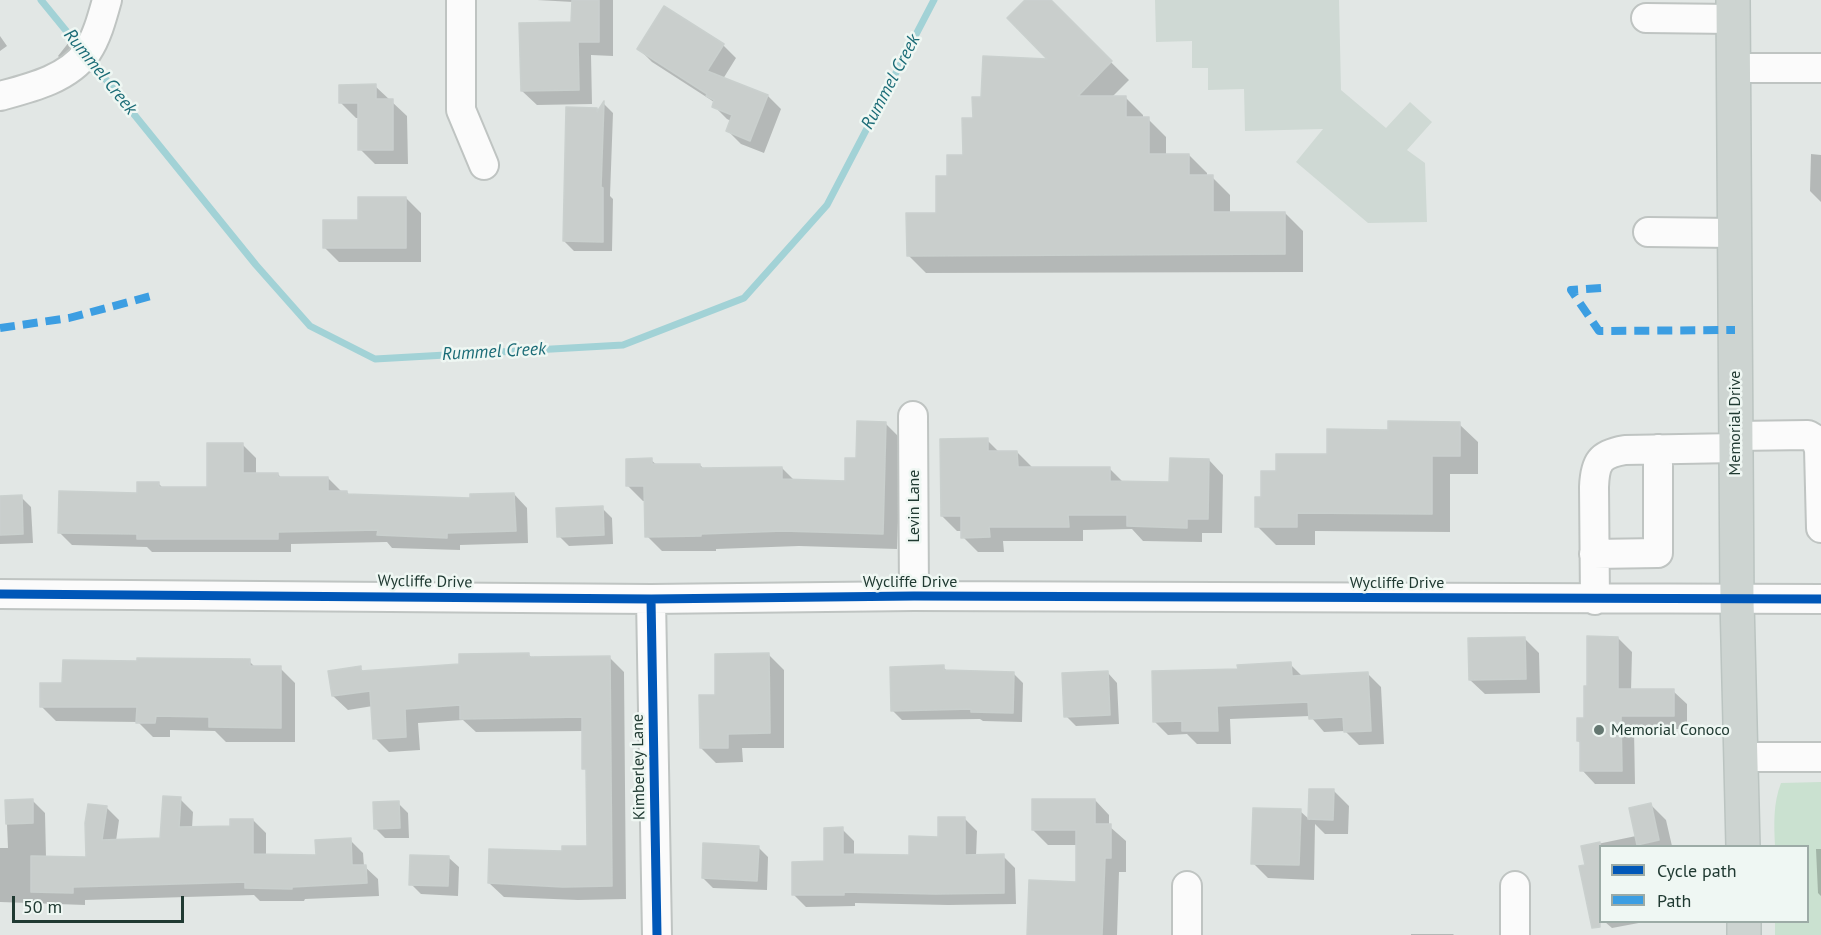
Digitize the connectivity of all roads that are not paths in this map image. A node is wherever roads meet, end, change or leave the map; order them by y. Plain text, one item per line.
1 (107, 0) edge
2 (461, 0) edge
3 (1733, 9) edge
4 (1646, 18) dead end
5 (1734, 68) junction
6 (1821, 68) edge
7 (0, 96) edge
8 (484, 165) dead end
9 (1648, 232) dead end
10 (1734, 232) junction
11 (913, 416) dead end
12 (1736, 442) junction
13 (1658, 449) junction
14 (1821, 528) edge
15 (1594, 554) junction
16 (0, 594) edge
17 (914, 596) junction
18 (651, 599) junction
19 (1821, 599) edge
20 (1595, 600) junction
21 (1737, 600) junction
22 (1741, 757) junction
23 (1821, 757) edge
24 (1743, 845) edge
25 (1186, 886) dead end
26 (1515, 886) dead end
27 (657, 935) edge
28 (1187, 935) edge
29 (1515, 935) edge

1 - 7 street
2 - 8 street
3 - 4 street
3 - 5 main road, Memorial Drive
5 - 6 street
5 - 10 main road, Memorial Drive
9 - 10 street
10 - 12 main road, Memorial Drive
11 - 17 street, Levin Lane
12 - 13 street
12 - 14 street
12 - 21 main road, Memorial Drive
13 - 15 street
13 - 15 street
15 - 20 street
16 - 18 street, Wycliffe Drive
17 - 18 street, Wycliffe Drive
17 - 20 street, Wycliffe Drive
18 - 27 street, Kimberley Lane
19 - 21 street, Wycliffe Drive
20 - 21 street, Wycliffe Drive
21 - 22 main road, Memorial Drive
22 - 23 street
22 - 24 main road, Memorial Drive
25 - 28 street
26 - 29 street

